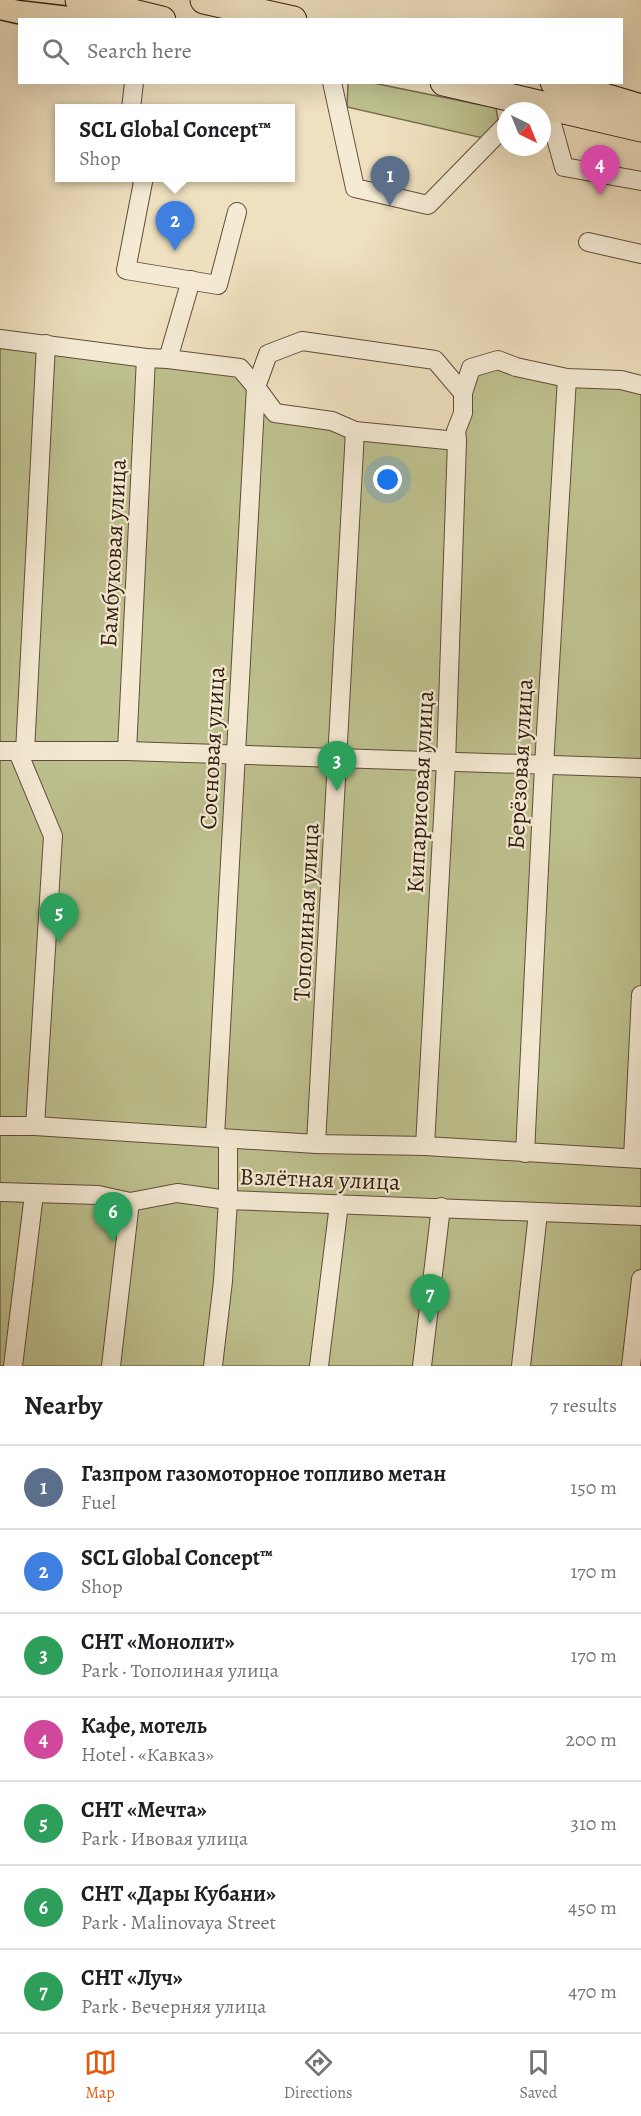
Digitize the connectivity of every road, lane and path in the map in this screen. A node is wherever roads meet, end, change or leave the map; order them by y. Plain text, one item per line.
1 (80, 0) edge
2 (204, 0) edge
3 (235, 0) edge
4 (0, 8) edge
5 (69, 18) edge
6 (154, 18) edge
7 (286, 18) edge
8 (134, 84) edge
9 (332, 84) edge
10 (454, 84) edge
11 (537, 100) edge
12 (131, 104) edge
13 (641, 108) edge
14 (641, 128) edge
15 (497, 134) edge
16 (143, 182) edge
17 (641, 182) edge
18 (237, 212) dead end
19 (588, 242) dead end
20 (641, 254) edge
21 (191, 280) junction
22 (0, 339) edge
23 (46, 345) junction
24 (146, 358) junction
25 (168, 358) junction
26 (567, 378) junction
27 (641, 385) edge
28 (256, 387) junction
29 (464, 393) junction
30 (355, 431) junction
31 (457, 441) junction
32 (127, 751) junction
33 (14, 752) edge
34 (236, 754) junction
35 (339, 758) junction
36 (446, 763) junction
37 (544, 766) junction
38 (641, 768) edge
39 (641, 995) edge
40 (0, 1126) edge
41 (35, 1126) junction
42 (221, 1138) junction
43 (316, 1144) junction
44 (424, 1146) junction
45 (525, 1153) junction
46 (637, 1158) edge
47 (0, 1192) edge
48 (34, 1194) junction
49 (228, 1200) junction
50 (130, 1202) junction
51 (339, 1204) junction
52 (441, 1207) junction
53 (538, 1213) junction
54 (641, 1216) edge
55 (641, 1279) edge
56 (13, 1366) edge
57 (111, 1366) edge
58 (213, 1366) edge
59 (319, 1366) edge
60 (422, 1366) edge
61 (521, 1366) edge
62 (631, 1366) edge

1 - 6 highway
2 - 7 highway
3 - 7 main road
4 - 5 main road
8 - 12 street
9 - 15 street
10 - 11 highway
11 - 13 highway
11 - 14 highway
11 - 17 street
16 - 21 street
18 - 21 street
19 - 20 street
21 - 25 street
22 - 23 street
23 - 24 street
23 - 33 street
24 - 25 street
24 - 32 street, Бамбуковая улица
25 - 28 street
26 - 27 street
26 - 29 street, Кипарисовая улица
26 - 37 street, Берёзовая улица
28 - 29 street, Сосновая улица
28 - 30 street
28 - 34 street, Сосновая улица
29 - 31 street, Кипарисовая улица
30 - 31 street
30 - 35 street, Тополиная улица
31 - 36 street, Кипарисовая улица
32 - 33 street
32 - 34 street
33 - 41 street
34 - 35 street
34 - 42 street, Сосновая улица
35 - 36 street
35 - 43 street, Тополиная улица
36 - 37 street
36 - 44 street, Кипарисовая улица
37 - 38 street
37 - 45 street, Берёзовая улица
39 - 46 street
40 - 41 street
41 - 42 street
42 - 43 street
42 - 49 street, Сосновая улица
43 - 44 street
44 - 45 street
45 - 46 street
47 - 48 street, Взлётная улица
48 - 50 street, Взлётная улица
48 - 56 street
49 - 50 street, Взлётная улица
49 - 51 street, Взлётная улица
49 - 58 street, Сосновая улица
50 - 57 street
51 - 52 street, Взлётная улица
51 - 59 street
52 - 53 street, Взлётная улица
52 - 60 street
53 - 54 street, Взлётная улица
53 - 61 street
55 - 62 street

